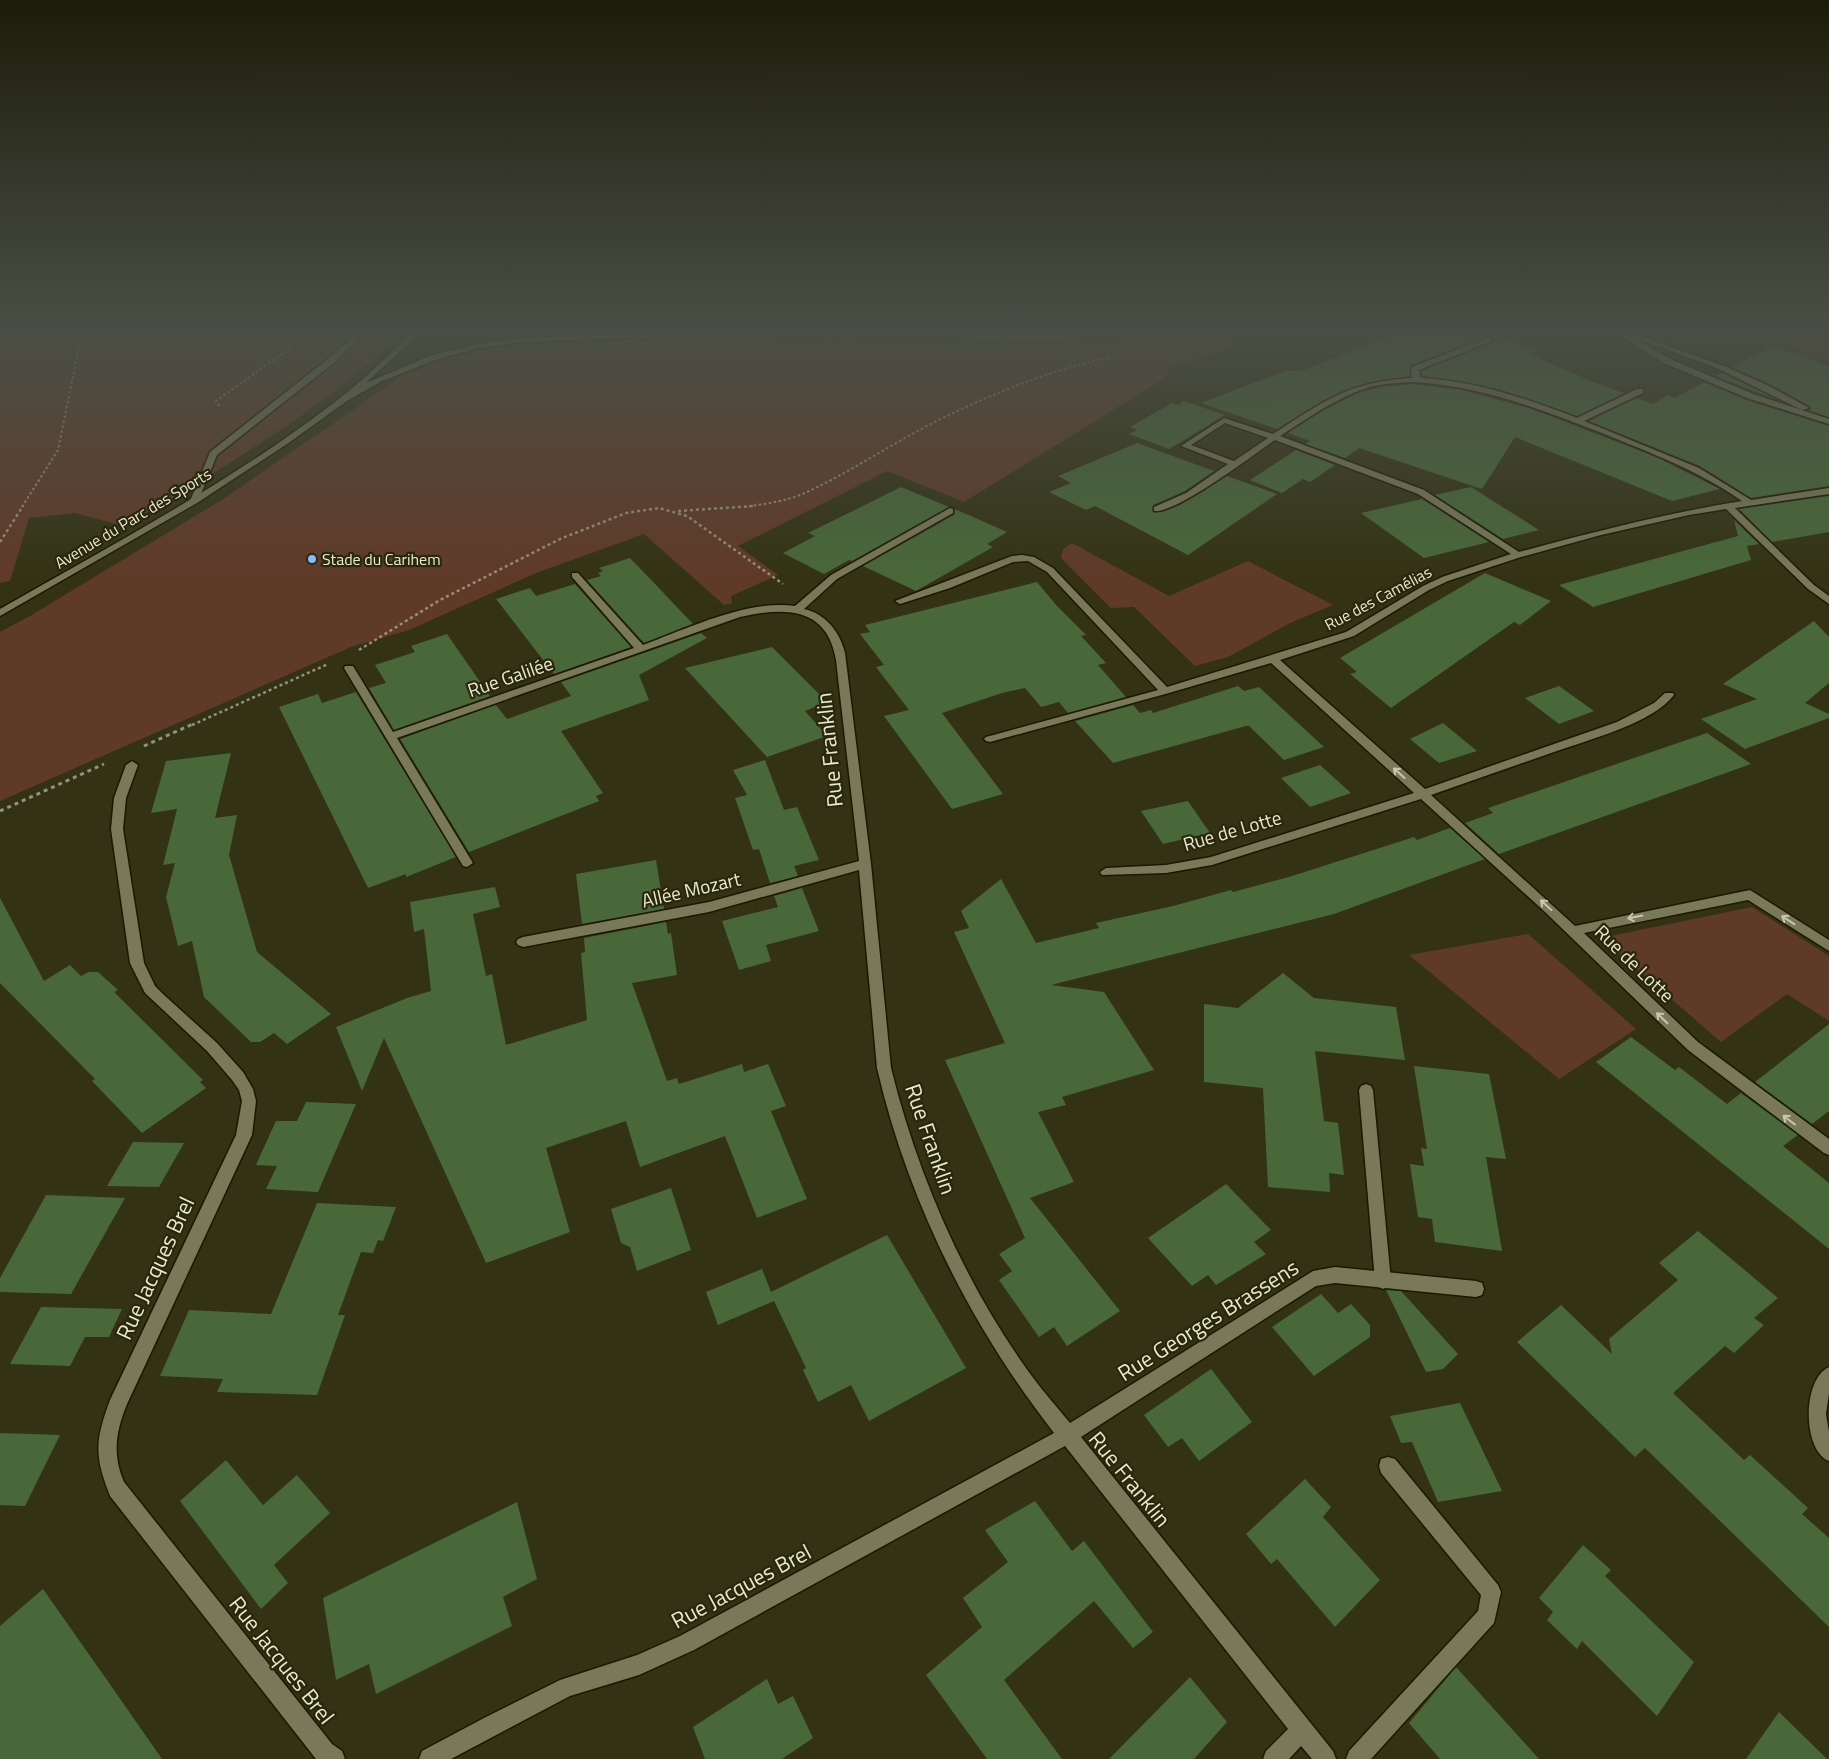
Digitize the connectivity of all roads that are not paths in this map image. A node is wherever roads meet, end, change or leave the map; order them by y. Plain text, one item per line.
1 (264, 414) edge
2 (323, 414) edge
3 (1311, 414) edge
4 (1558, 414) edge
5 (1592, 414) edge
6 (1805, 414) edge
7 (1815, 414) edge
8 (1577, 421) junction
9 (1829, 422) edge
10 (1274, 437) junction
11 (1235, 464) junction
12 (1829, 490) edge
13 (194, 501) junction
14 (1748, 502) junction
15 (1727, 505) junction
16 (1157, 509) dead end
17 (950, 511) dead end
18 (1518, 555) junction
19 (575, 575) dead end
20 (900, 601) dead end
21 (1829, 601) edge
22 (798, 609) junction
23 (0, 613) edge
24 (642, 649) junction
25 (1273, 660) junction
26 (349, 668) dead end
27 (1165, 691) junction
28 (1669, 695) dead end
29 (391, 736) junction
30 (990, 739) dead end
31 (132, 765) dead end
32 (1423, 794) junction
33 (467, 863) dead end
34 (865, 864) junction
35 (1106, 872) dead end
36 (1572, 931) junction
37 (523, 942) dead end
38 (1829, 946) edge
39 (1366, 1090) dead end
40 (1829, 1148) edge
41 (1383, 1280) junction
42 (1476, 1289) dead end
43 (1829, 1376) edge
44 (1066, 1436) junction
45 (1829, 1452) edge
46 (1388, 1466) dead end
47 (1301, 1730) junction
48 (334, 1759) edge
49 (430, 1759) edge
50 (1274, 1759) edge
51 (1325, 1759) edge
52 (1358, 1759) edge

1 - 13 street
2 - 13 street, Avenue du Parc des Sports
3 - 10 street
4 - 8 street
5 - 8 street
6 - 9 street
7 - 9 street
8 - 14 street
10 - 11 street
10 - 11 street
10 - 18 street
11 - 16 street
12 - 14 street, Rue des Camélias
13 - 23 street, Avenue du Parc des Sports
14 - 15 street, Rue des Camélias
15 - 18 street, Rue des Camélias
15 - 21 street
17 - 22 street
18 - 25 street, Rue des Camélias
19 - 24 street
20 - 27 street
22 - 24 street, Rue Galilée
22 - 34 street, Rue Franklin
24 - 29 street, Rue Galilée
25 - 27 street, Rue des Camélias
32 -> 25 street, Rue de Lotte
26 - 29 street
27 - 30 street, Rue des Camélias
28 - 32 street, Rue de Lotte
29 - 33 street
31 - 48 street, Rue Jacques Brel
32 - 35 street, Rue de Lotte
36 -> 32 street, Rue de Lotte
34 - 37 street, Allée Mozart
34 - 44 street, Rue Franklin
38 -> 36 street
40 -> 36 street, Rue de Lotte
39 - 41 street
41 - 42 street, Rue Georges Brassens
41 - 44 street, Rue Georges Brassens
43 - 45 street
44 - 47 street, Rue Franklin
44 - 49 street, Rue Jacques Brel
46 - 52 street
47 - 50 street
47 - 51 street, Rue Franklin

